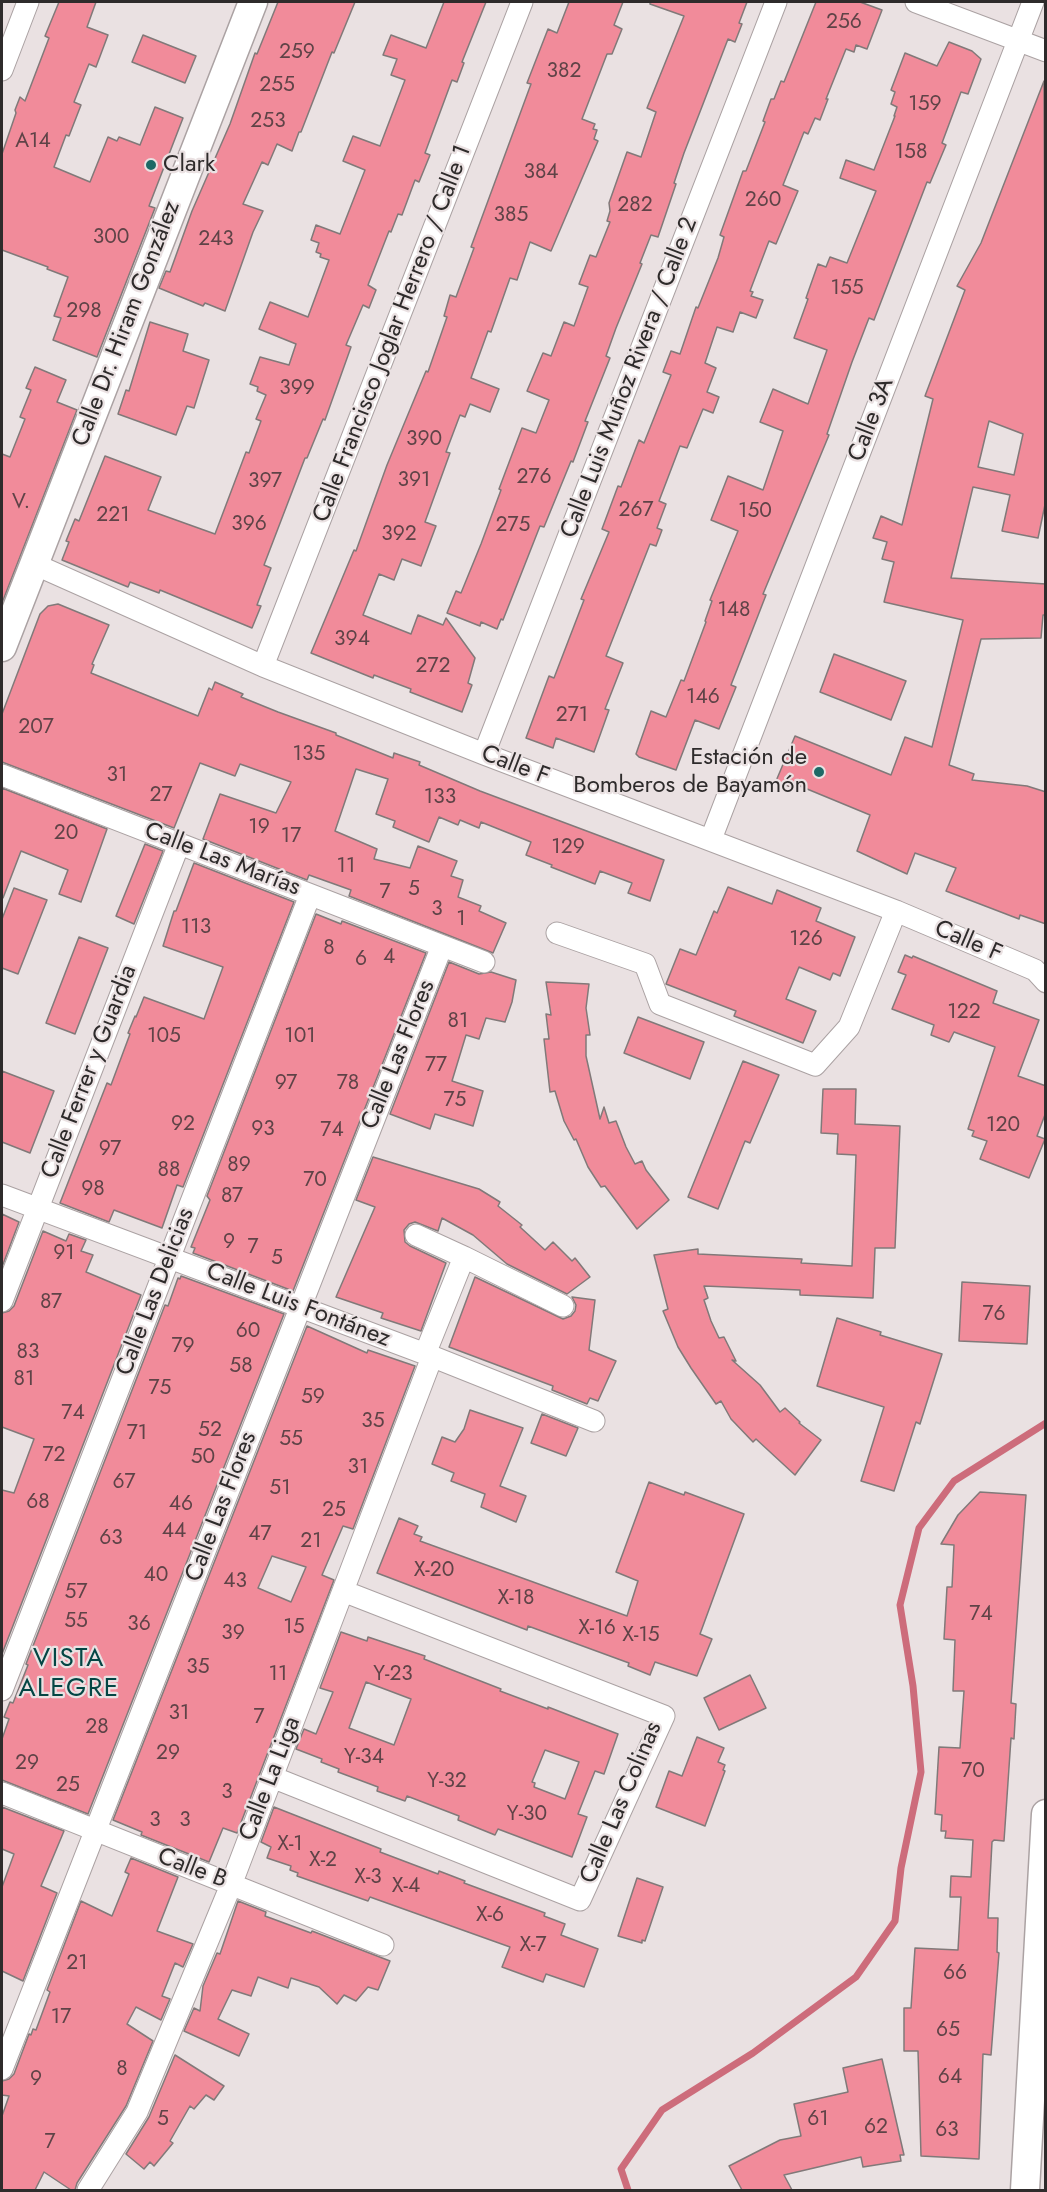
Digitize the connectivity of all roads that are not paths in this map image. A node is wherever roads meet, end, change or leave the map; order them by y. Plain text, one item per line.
1 (28, 2) edge
2 (253, 2) edge
3 (522, 2) edge
4 (776, 2) edge
5 (916, 2) edge
6 (1033, 2) edge
7 (1018, 40) junction
8 (1046, 51) edge
9 (2, 70) edge
10 (34, 564) junction
11 (2, 647) edge
12 (263, 666) junction
13 (484, 754) junction
14 (2, 775) edge
15 (711, 839) junction
16 (179, 844) junction
17 (310, 895) junction
18 (896, 911) junction
19 (557, 933) dead end
20 (442, 946) junction
21 (484, 962) dead end
22 (1042, 974) edge
23 (2, 1195) edge
24 (38, 1209) junction
25 (416, 1235) dead end
26 (169, 1257) junction
27 (464, 1257) junction
28 (2, 1301) edge
29 (300, 1306) junction
30 (563, 1306) dead end
31 (428, 1356) junction
32 (594, 1421) dead end
33 (343, 1590) junction
34 (2, 1690) edge
35 (272, 1777) junction
36 (2, 1792) edge
37 (1046, 1814) edge
38 (96, 1831) junction
39 (231, 1885) junction
40 (383, 1945) dead end
41 (2, 2069) edge
42 (88, 2190) edge
43 (1025, 2190) edge

1 - 9 street
2 - 10 street, Calle Dr. Hiram González
3 - 12 street, Calle Francisco Joglar Herrero / Calle 1
4 - 13 street, Calle Luis Muñoz Rivera / Calle 2
5 - 7 street
6 - 7 street, Calle 3A
7 - 8 street
7 - 15 street, Calle 3A
10 - 11 street, Calle Dr. Hiram González
10 - 12 street, Calle F
12 - 13 street, Calle F
13 - 15 street, Calle F
14 - 16 street, Calle Las Marías
15 - 18 street, Calle F
16 - 17 street, Calle Las Marías
16 - 24 street, Calle Ferrer y Guardia
17 - 20 street, Calle Las Marías
17 - 26 street, Calle Las Delicias
18 - 19 street
18 - 22 street, Calle F
20 - 21 street, Calle Las Marías
20 - 29 street, Calle Las Flores
23 - 24 street, Calle Luis Fontánez
24 - 26 street, Calle Luis Fontánez
24 - 28 street, Calle Ferrer y Guardia
25 - 27 street
26 - 29 street, Calle Luis Fontánez
26 - 34 street, Calle Las Delicias
27 - 30 street
27 - 31 street, Calle La Liga
29 - 31 street, Calle Luis Fontánez
29 - 38 street, Calle Las Flores
31 - 32 street, Calle Luis Fontánez
31 - 33 street, Calle La Liga
33 - 35 street, Calle La Liga
33 - 35 street, Calle Las Colinas
35 - 39 street, Calle La Liga
36 - 38 street, Calle B
37 - 43 street
38 - 39 street, Calle B
38 - 41 street, Calle Las Flores
39 - 40 street, Calle B
39 - 42 street, Calle La Liga

